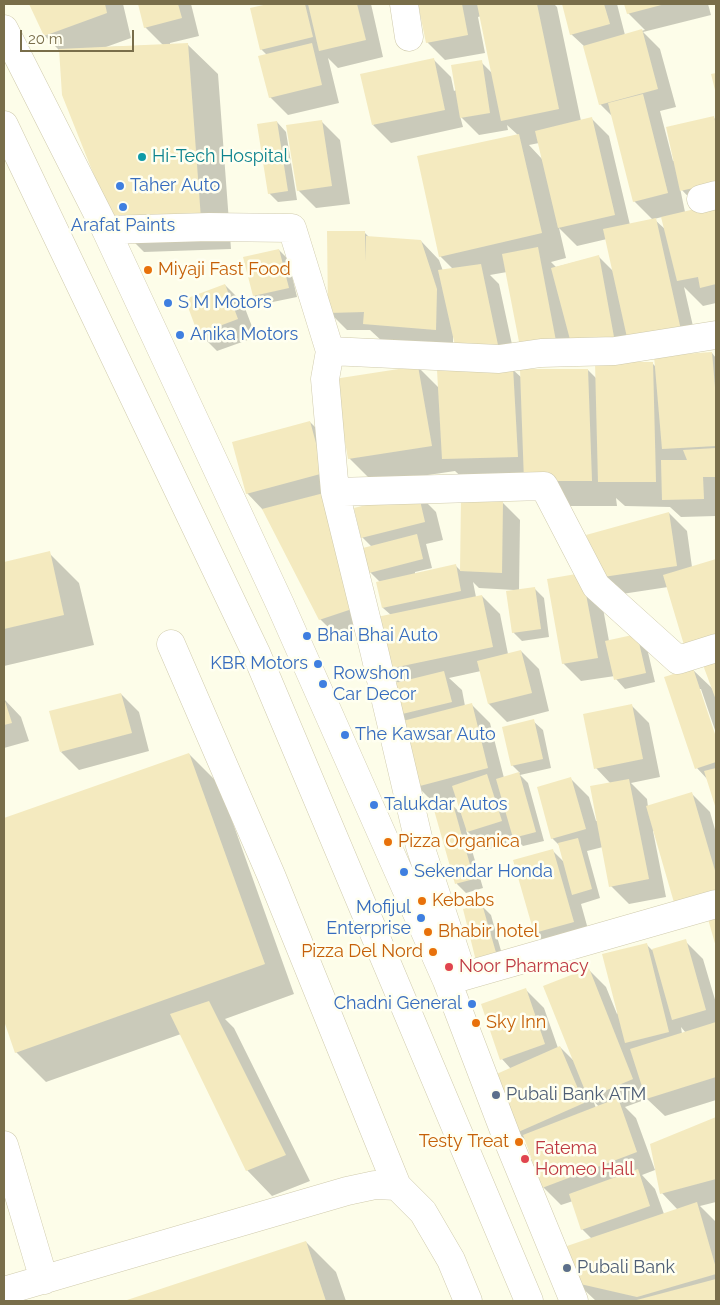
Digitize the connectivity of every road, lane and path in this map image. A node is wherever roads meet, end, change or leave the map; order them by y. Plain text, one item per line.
1 (404, 4) edge
2 (4, 29) edge
3 (410, 37) dead end
4 (4, 125) edge
5 (106, 230) junction
6 (716, 336) edge
7 (330, 351) junction
8 (335, 492) junction
9 (171, 644) dead end
10 (716, 648) edge
11 (716, 904) edge
12 (455, 979) junction
13 (4, 1145) edge
14 (397, 1186) junction
15 (44, 1280) junction
16 (4, 1291) edge
17 (468, 1301) edge
18 (529, 1301) edge
19 (574, 1301) edge

1 - 3 street
2 - 5 street
4 - 18 street
5 - 7 street
5 - 12 street
6 - 7 street
7 - 8 street
8 - 10 street
8 - 12 street
9 - 14 street
11 - 12 street
12 - 19 street
13 - 15 street
14 - 15 street
14 - 17 street
15 - 16 street

